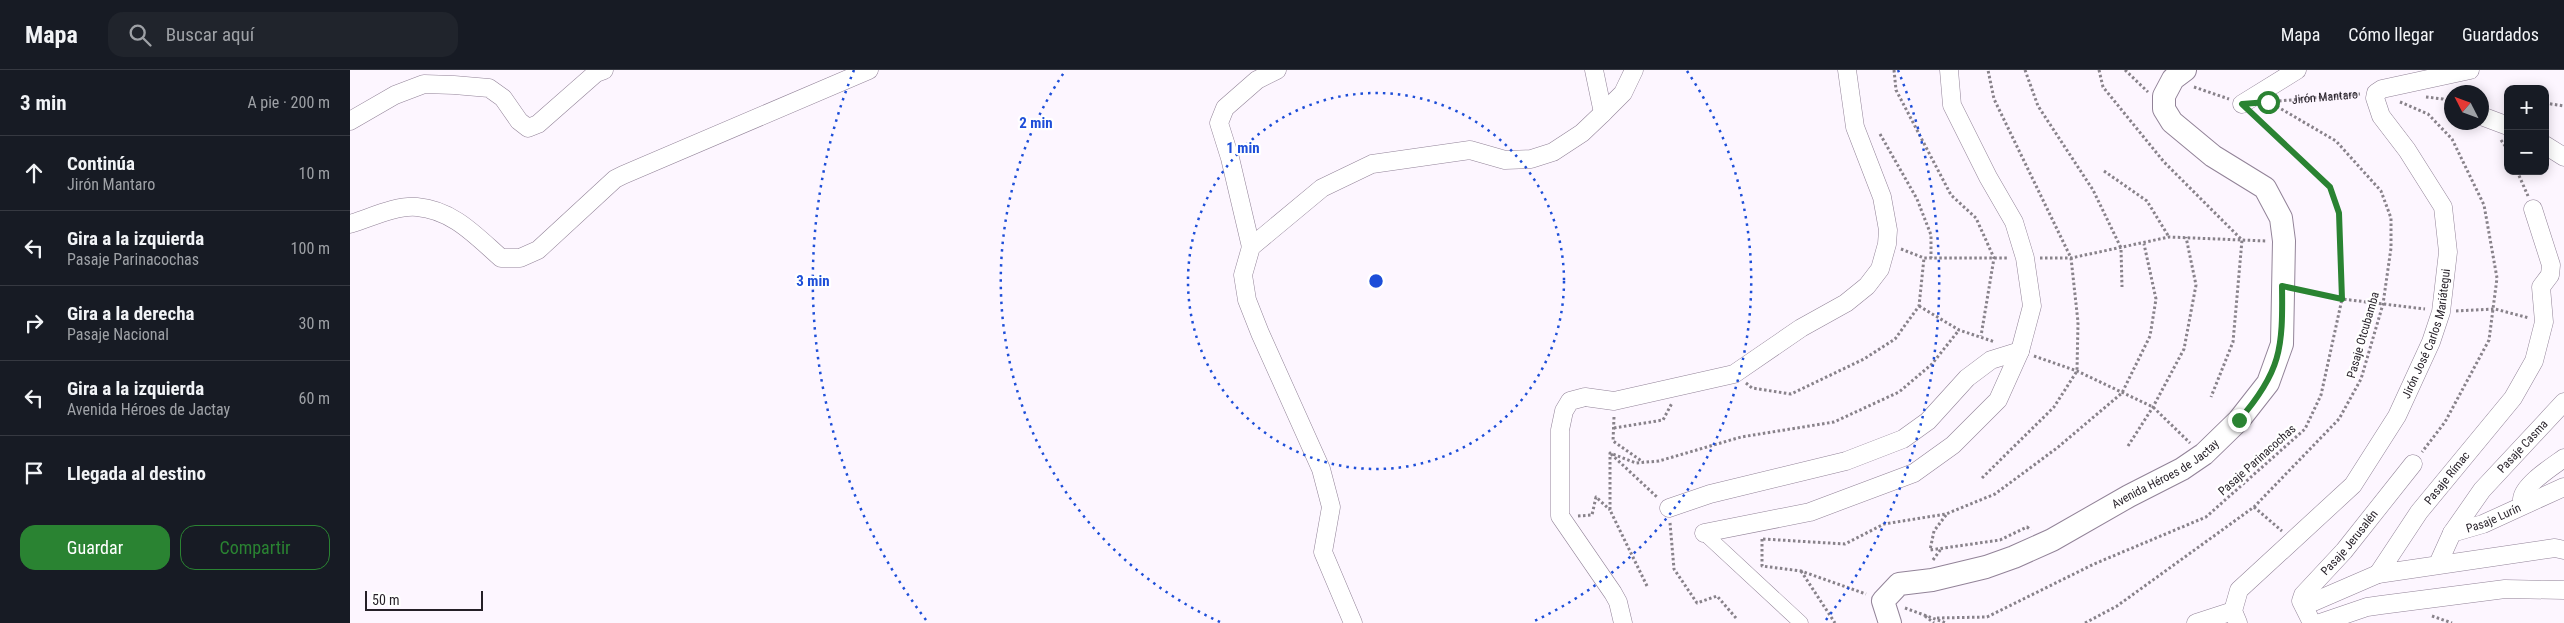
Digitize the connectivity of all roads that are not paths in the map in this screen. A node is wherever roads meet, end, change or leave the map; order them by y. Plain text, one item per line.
1 (604, 70) edge
2 (869, 70) edge
3 (1277, 70) edge
4 (1594, 70) edge
5 (1634, 70) edge
6 (1847, 70) edge
7 (1950, 70) edge
8 (2296, 70) edge
9 (2470, 70) edge
10 (2179, 74) edge
11 (2242, 104) road end
12 (1603, 113) junction
13 (2489, 119) edge
14 (350, 120) edge
15 (2504, 124) edge
16 (2549, 147) edge
17 (2564, 156) edge
18 (2533, 209) road end
19 (350, 224) edge
20 (1251, 247) junction
21 (2020, 351) junction
22 (2564, 402) edge
23 (2564, 458) edge
24 (2413, 464) dead end
25 (2564, 487) edge
26 (2528, 503) junction
27 (1669, 508) road end
28 (2452, 533) junction
29 (1704, 534) joint
30 (2564, 550) edge
31 (2438, 564) junction
32 (2378, 574) junction
33 (2564, 590) edge
34 (2304, 606) junction
35 (2236, 617) edge
36 (1353, 623) edge
37 (1623, 623) edge
38 (1801, 623) edge
39 (1890, 623) edge
40 (2196, 623) edge
41 (2312, 623) edge
42 (2320, 623) edge

1 - 14 street
2 - 19 street
3 - 20 street
4 - 12 street
5 - 12 street
6 - 37 street
7 - 21 street
8 - 11 street
9 - 35 street, Jirón José Carlos Mariátegui
10 - 39 street, Avenida Héroes de Jactay
12 - 20 street
13 - 15 street
16 - 17 street
18 - 32 street, Pasaje Rímac
20 - 36 street
21 - 27 street
21 - 29 street
22 - 28 street, Pasaje Casma
23 - 26 street
24 - 34 street, Pasaje Jerusalén
25 - 26 street, Pasaje Lurín
26 - 28 street, Pasaje Lurín
28 - 31 street, Pasaje Lurín
29 - 38 street
30 - 31 street
31 - 32 street
32 - 34 street
33 - 42 street
34 - 41 street
35 - 40 street

